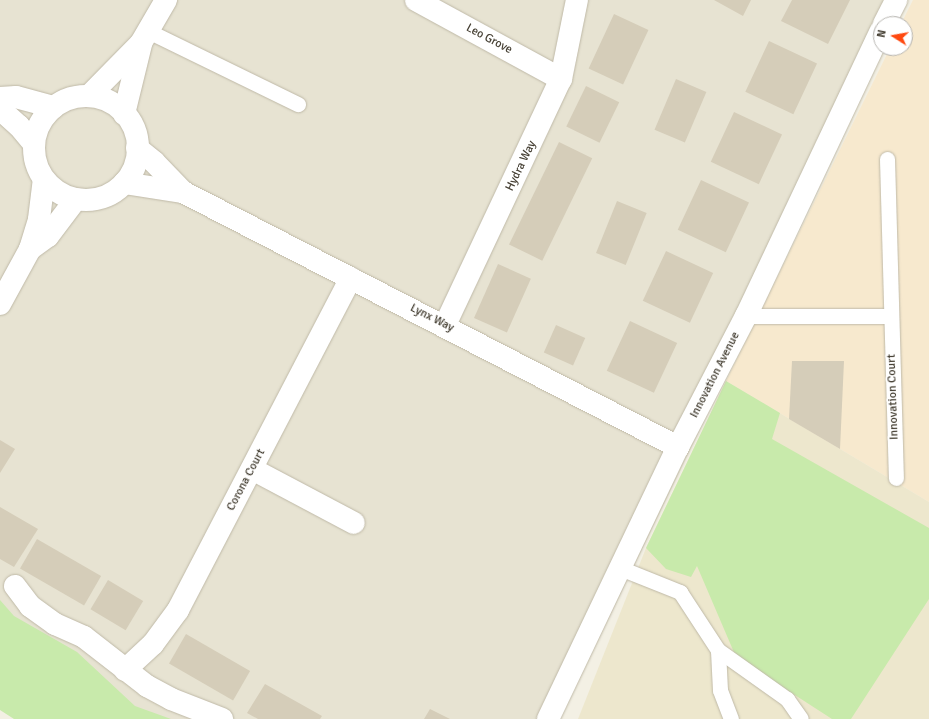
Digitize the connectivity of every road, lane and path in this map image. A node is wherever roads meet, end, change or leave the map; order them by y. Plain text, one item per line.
1 (166, 0) edge
2 (416, 0) edge
3 (577, 0) edge
4 (896, 0) edge
5 (888, 16) edge
6 (145, 37) junction
7 (873, 48) edge
8 (561, 79) junction
9 (89, 96) junction
10 (0, 98) edge
11 (298, 104) dead end
12 (54, 107) junction
13 (0, 109) edge
14 (124, 114) junction
15 (34, 144) junction
16 (137, 148) junction
17 (887, 159) dead end
18 (44, 180) junction
19 (124, 183) junction
20 (183, 192) junction
21 (76, 199) junction
22 (30, 249) junction
23 (352, 278) junction
24 (0, 304) edge
25 (746, 316) junction
26 (891, 316) junction
27 (445, 324) junction
28 (678, 447) junction
29 (252, 469) junction
30 (896, 478) dead end
31 (354, 523) dead end
32 (620, 568) junction
33 (15, 586) dead end
34 (718, 650) junction
35 (125, 670) junction
36 (222, 719) edge
37 (548, 719) edge
38 (731, 719) edge
39 (801, 719) edge

1 - 6 street
2 - 8 street, Leo Grove
3 - 8 street, Hydra Way
4 - 5 street
6 - 9 street
6 - 11 lane
6 - 14 street
7 - 25 street, Innovation Avenue
8 - 27 street, Hydra Way
9 - 12 street
9 - 14 street
10 - 12 street
12 - 15 street
13 - 15 street
14 - 16 street
15 - 18 street
16 - 19 street
16 - 20 street, Lynx Way
17 - 26 lane, Innovation Court
18 - 21 street
18 - 22 street
19 - 20 street, Lynx Way
19 - 21 street
20 - 23 street, Lynx Way
21 - 22 street
22 - 24 street
23 - 27 street, Lynx Way
23 - 29 street, Corona Court
25 - 26 lane
25 - 28 street, Innovation Avenue
26 - 30 lane, Innovation Court
27 - 28 street, Lynx Way
28 - 32 street, Innovation Avenue
29 - 31 street
29 - 35 street, Corona Court
32 - 34 lane
32 - 37 street, Innovation Avenue
33 - 35 street
34 - 38 lane
34 - 39 lane
35 - 36 street

